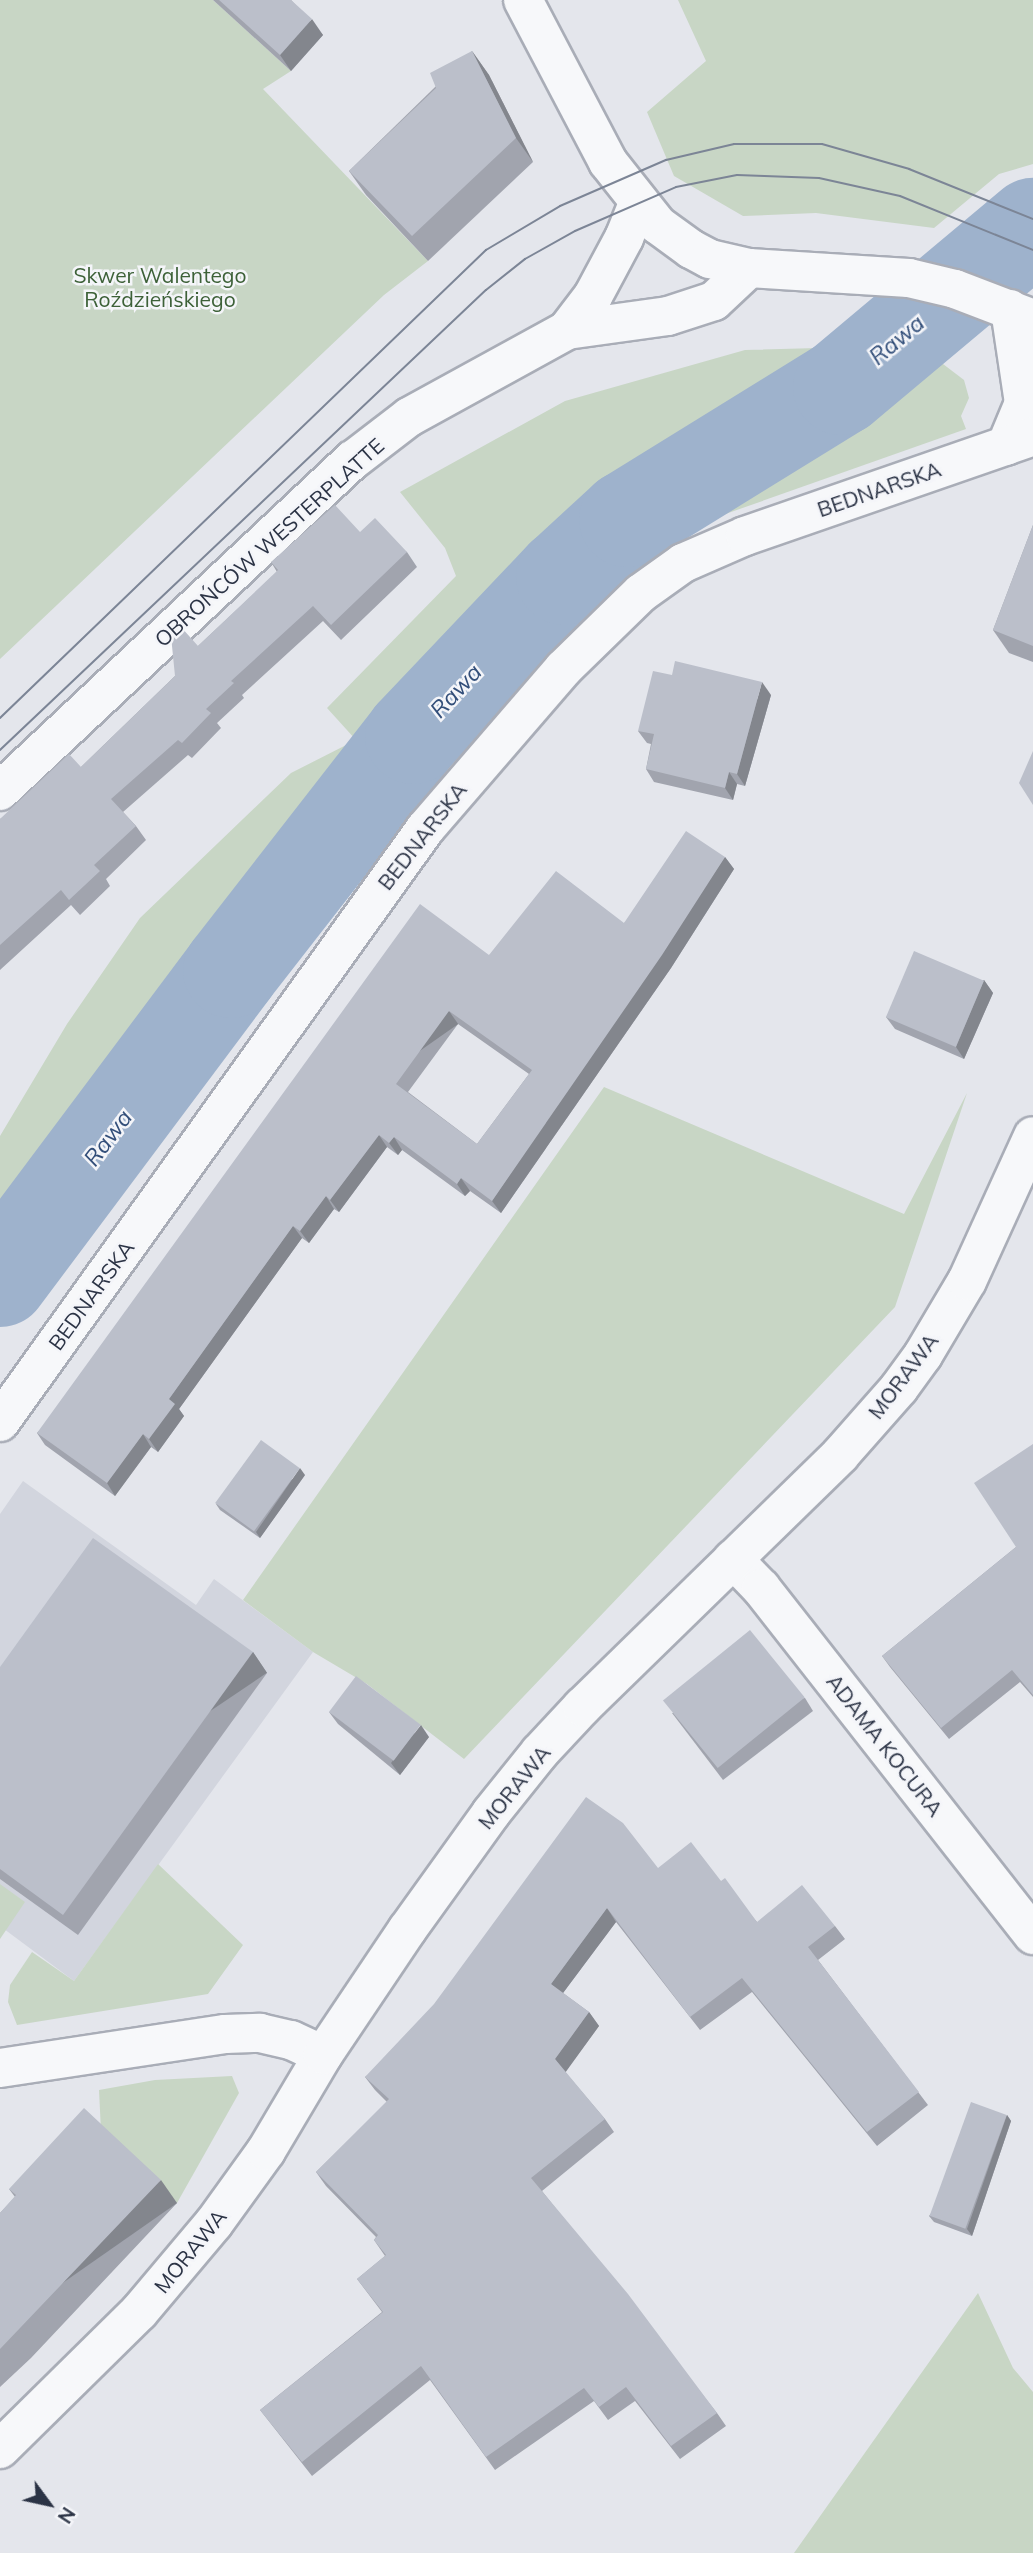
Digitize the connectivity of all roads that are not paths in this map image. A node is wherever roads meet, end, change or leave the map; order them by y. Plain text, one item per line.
1 (523, 0) edge
2 (638, 203) junction
3 (749, 268) junction
4 (1021, 314) edge
5 (567, 330) junction
6 (1019, 441) edge
7 (0, 791) edge
8 (1033, 1136) edge
9 (0, 1422) edge
10 (733, 1559) junction
11 (1033, 1935) edge
12 (323, 2055) junction
13 (0, 2068) edge
14 (0, 2449) edge

1 - 2 street
2 - 3 street
2 - 5 street, OBROŃCÓW WESTERPLATTE
3 - 4 street
3 - 5 street, OBROŃCÓW WESTERPLATTE
4 - 6 street, BEDNARSKA
5 - 7 street, OBROŃCÓW WESTERPLATTE
6 - 9 street, BEDNARSKA
8 - 10 street, MORAWA
10 - 11 street, ADAMA KOCURA
10 - 12 street, MORAWA
12 - 13 street
12 - 14 street, MORAWA

